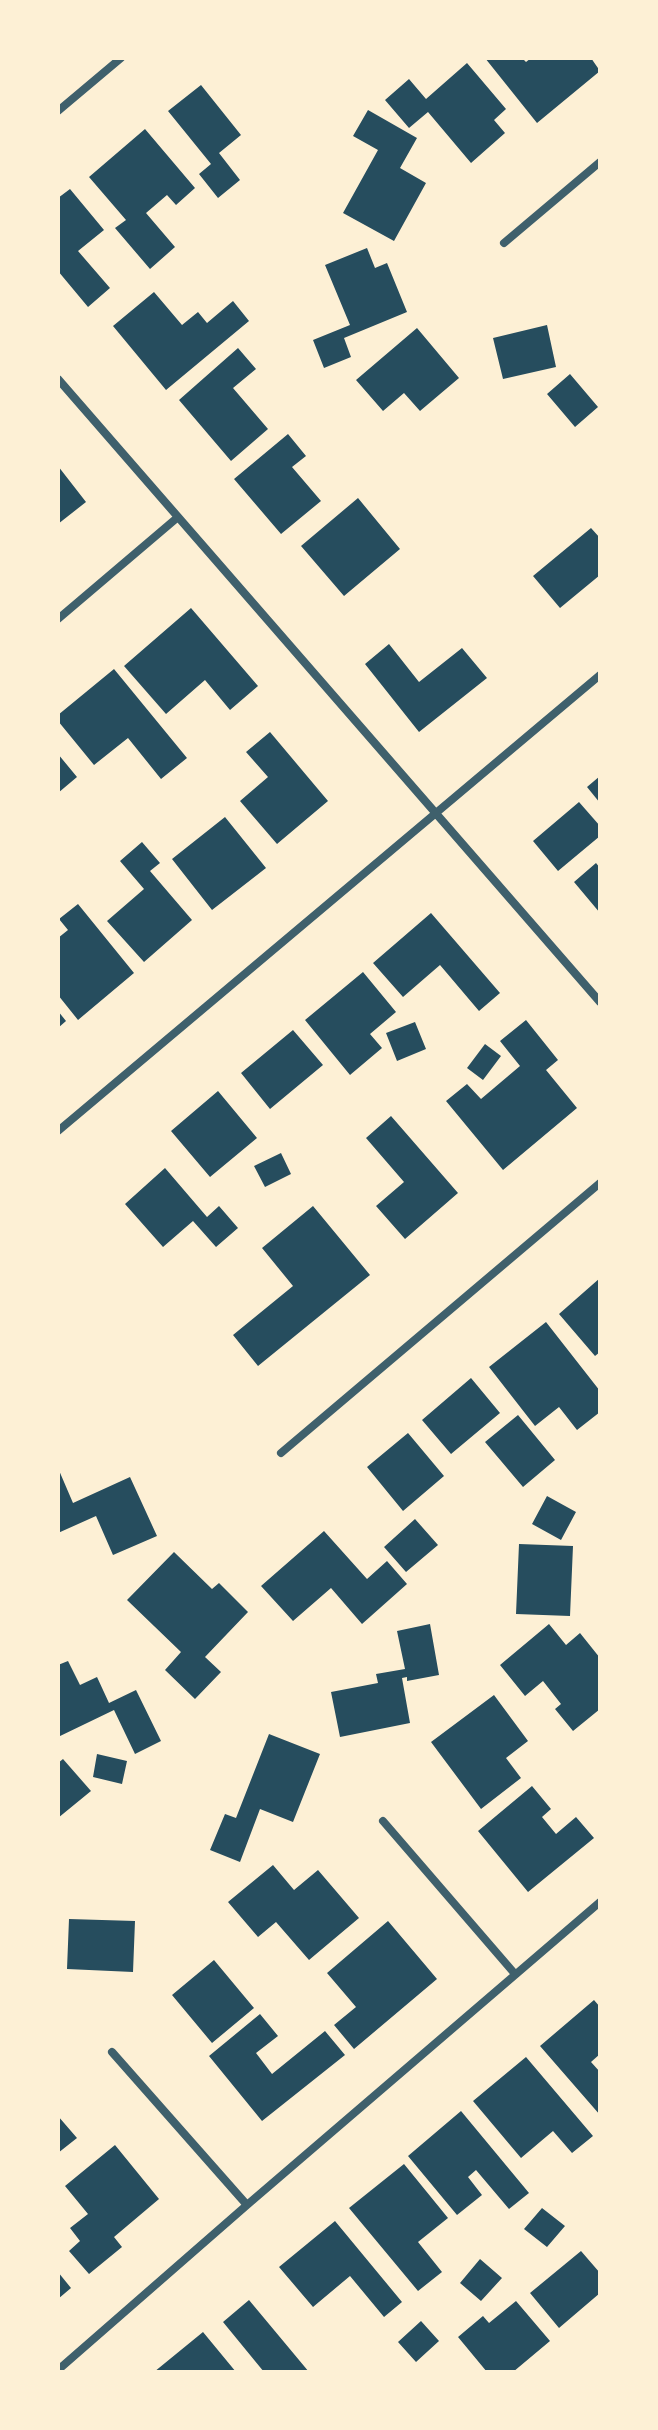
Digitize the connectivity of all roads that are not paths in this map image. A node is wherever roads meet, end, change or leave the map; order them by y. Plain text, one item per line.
1 (121, 58) edge
2 (58, 111) edge
3 (600, 162) edge
4 (504, 243) dead end
5 (58, 379) edge
6 (178, 517) junction
7 (58, 619) edge
8 (600, 675) edge
9 (436, 814) junction
10 (600, 1002) edge
11 (58, 1131) edge
12 (600, 1183) edge
13 (281, 1453) dead end
14 (383, 1821) dead end
15 (600, 1902) edge
16 (515, 1974) junction
17 (112, 2052) dead end
18 (247, 2205) junction
19 (58, 2370) edge

1 - 2 street
3 - 4 street
5 - 6 street
6 - 7 street
6 - 9 street
8 - 9 street
9 - 10 street
9 - 11 street
12 - 13 street
14 - 16 street
15 - 16 street
16 - 18 street
17 - 18 street
18 - 19 street

